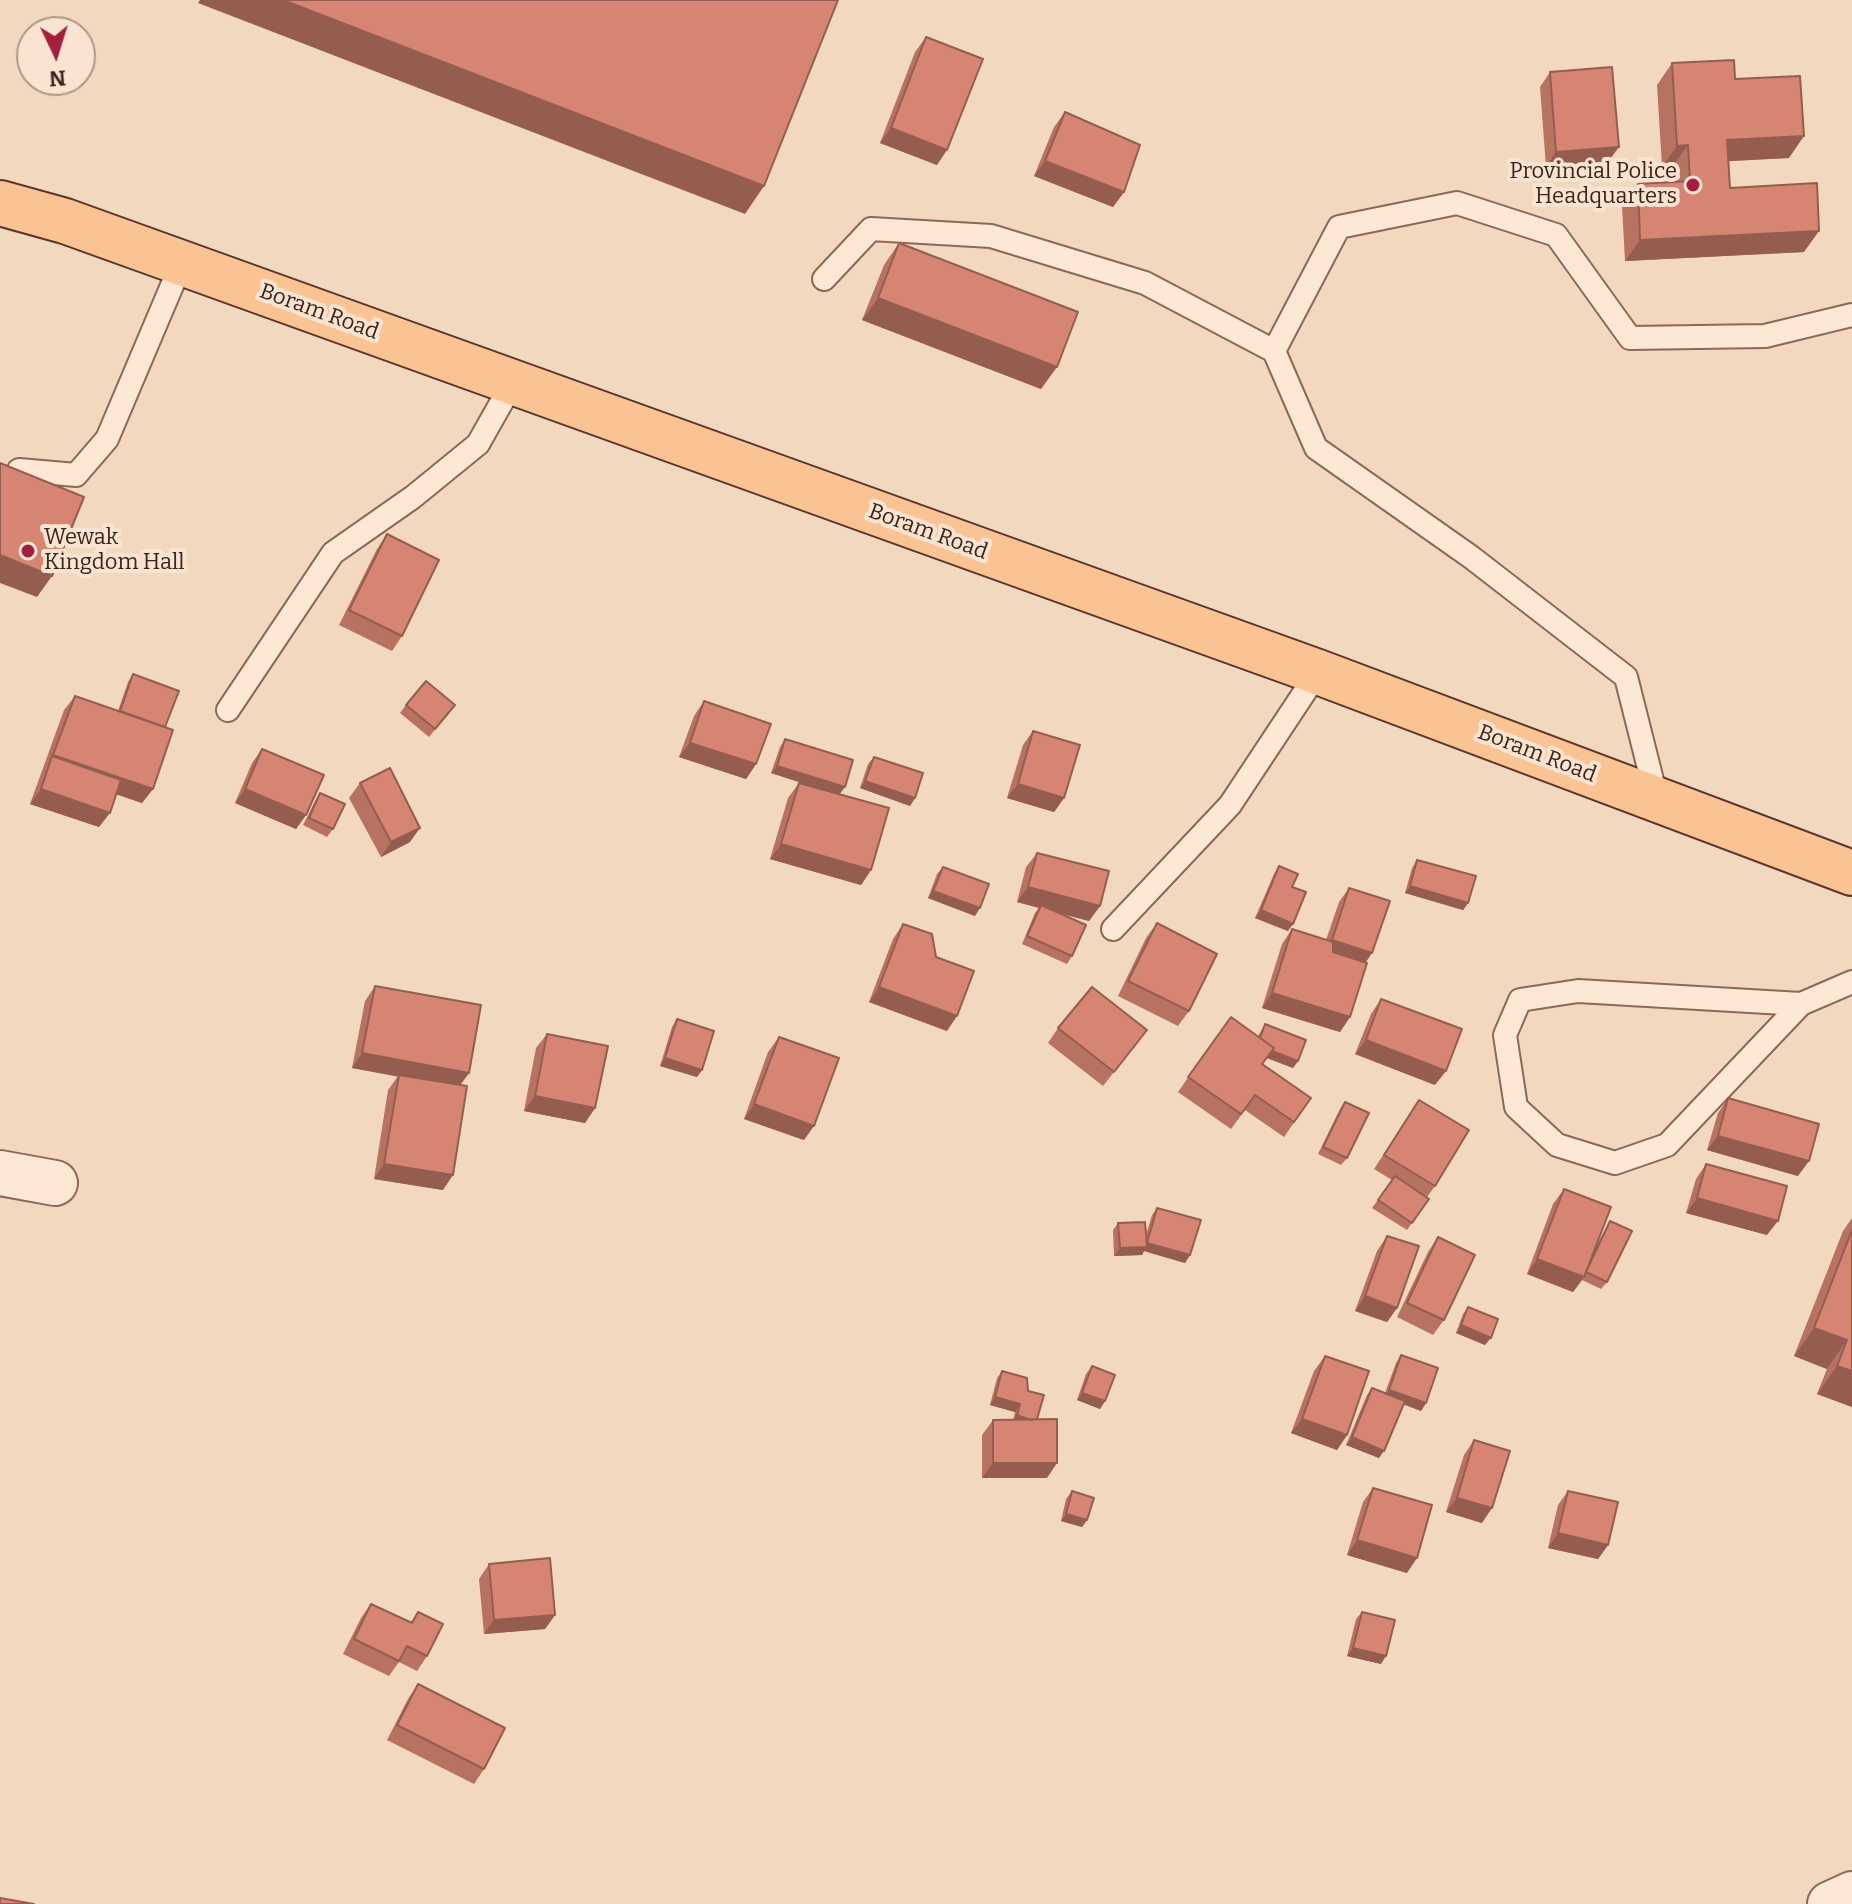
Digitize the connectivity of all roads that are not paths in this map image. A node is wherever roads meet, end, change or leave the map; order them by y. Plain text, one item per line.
1 (0, 203) edge
2 (182, 262) junction
3 (824, 279) dead end
4 (1852, 315) edge
5 (1274, 351) junction
6 (513, 382) junction
7 (19, 470) edge
8 (1318, 672) junction
9 (228, 710) dead end
10 (1657, 800) junction
11 (1852, 873) edge
12 (1113, 929) dead end
13 (1852, 982) edge
14 (1801, 1004) junction
15 (0, 1173) edge
16 (55, 1183) dead end
17 (1852, 1894) edge
18 (1830, 1904) edge

1 - 2 main road, Boram Road
2 - 6 main road, Boram Road
2 - 7 lane
3 - 5 lane
4 - 5 lane
5 - 10 lane
6 - 8 main road, Boram Road
6 - 9 lane
8 - 10 main road, Boram Road
8 - 12 lane
10 - 11 main road, Boram Road
13 - 14 lane
14 - 14 lane
15 - 16 street
17 - 18 street

